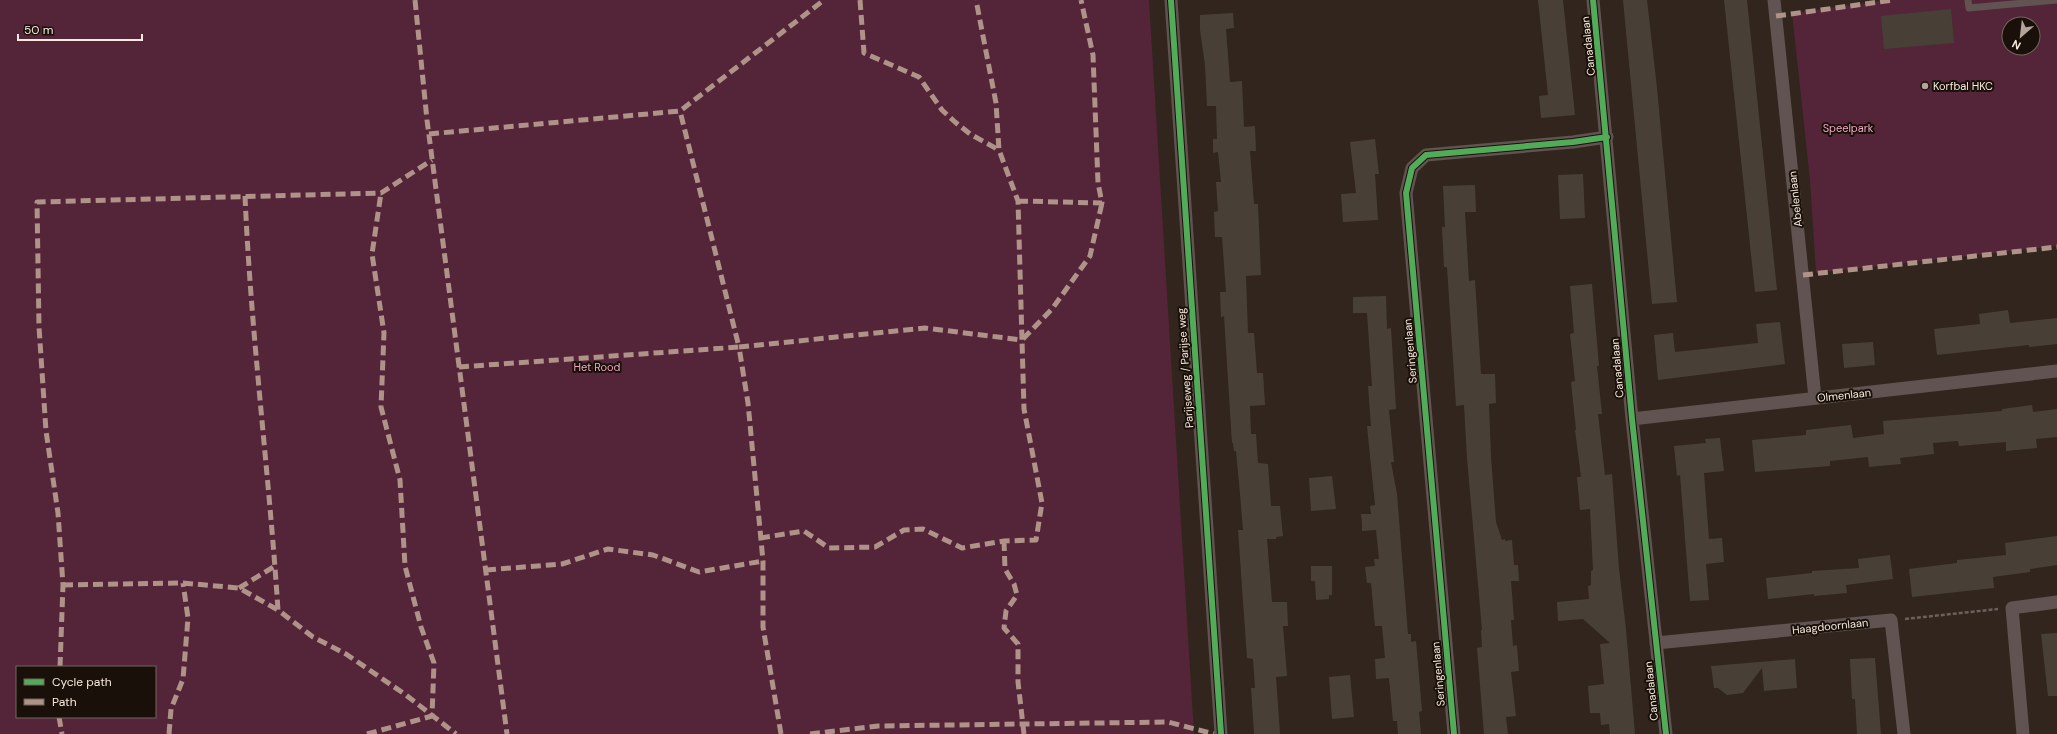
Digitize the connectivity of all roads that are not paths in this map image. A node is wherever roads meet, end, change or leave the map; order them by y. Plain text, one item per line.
1 (1171, 0) edge
2 (1593, 0) edge
3 (1774, 0) edge
4 (1968, 0) edge
5 (2057, 0) edge
6 (1607, 137) junction
7 (2057, 371) edge
8 (1815, 398) junction
9 (1632, 419) junction
10 (2057, 602) edge
11 (1656, 643) junction
12 (1221, 734) edge
13 (1454, 734) edge
14 (1666, 734) edge
15 (1904, 734) edge
16 (2023, 734) edge

1 - 12 street, Parijseweg / Parijse weg
2 - 6 street, Canadalaan
3 - 8 street, Abelenlaan
4 - 5 lane
6 - 9 street, Canadalaan
6 - 13 street, Seringenlaan
7 - 8 street, Olmenlaan
8 - 9 street, Olmenlaan
9 - 11 street, Canadalaan
10 - 16 street
11 - 14 street, Canadalaan
11 - 15 street, Haagdoornlaan

